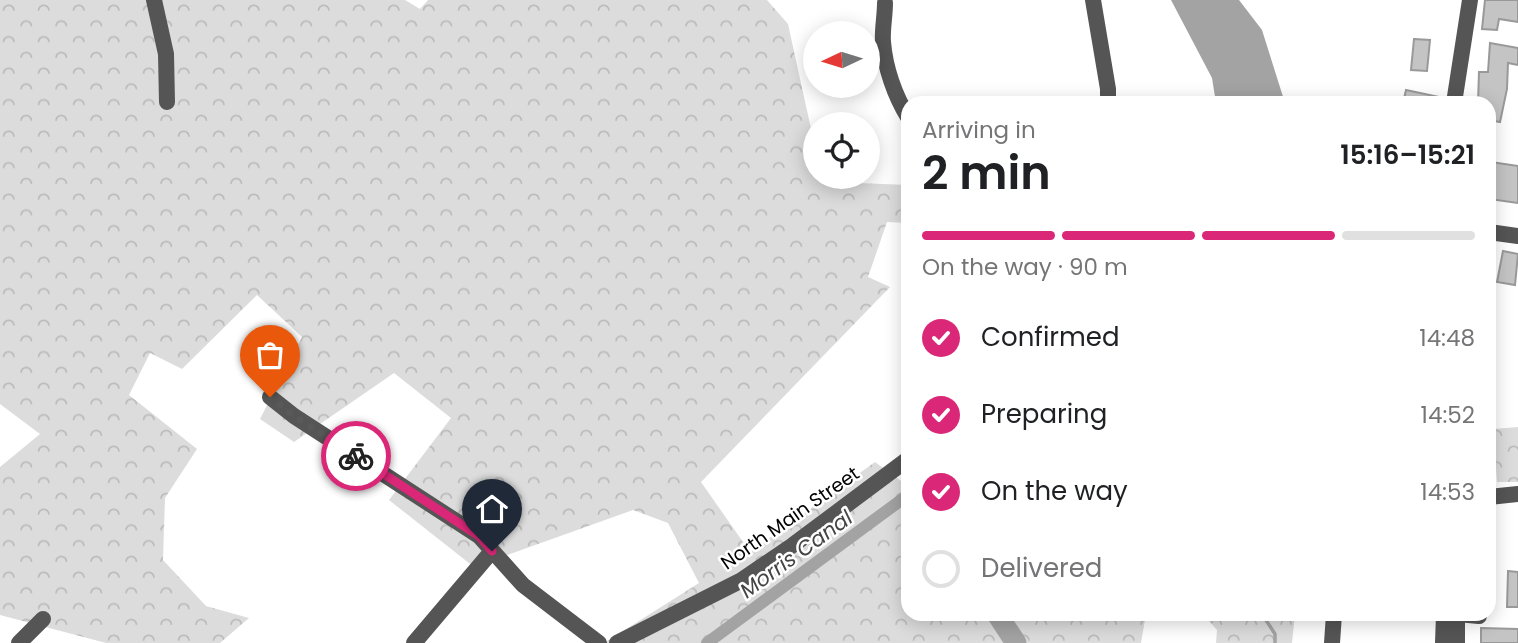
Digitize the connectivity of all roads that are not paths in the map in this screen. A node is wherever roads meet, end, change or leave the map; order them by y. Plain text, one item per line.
1 (154, 0) edge
2 (1093, 0) edge
3 (1469, 0) edge
4 (887, 1) edge
5 (1108, 96) edge
6 (1455, 96) edge
7 (167, 102) dead end
8 (901, 106) edge
9 (1496, 233) edge
10 (1518, 236) edge
11 (270, 397) dead end
12 (901, 464) edge
13 (1518, 494) edge
14 (1496, 496) edge
15 (492, 551) junction
16 (43, 619) dead end
17 (1334, 621) edge
18 (1444, 621) edge
19 (1458, 621) edge
20 (19, 643) edge
21 (414, 643) edge
22 (599, 643) edge
23 (617, 643) edge
24 (1332, 643) edge
25 (1443, 643) edge
26 (1457, 643) edge

1 - 7 street
2 - 5 street
3 - 6 street
4 - 8 street
9 - 10 street
11 - 15 street
12 - 23 street, North Main Street
13 - 14 street
15 - 21 street
15 - 22 street
16 - 20 street
17 - 24 street
18 - 25 street
19 - 26 street

